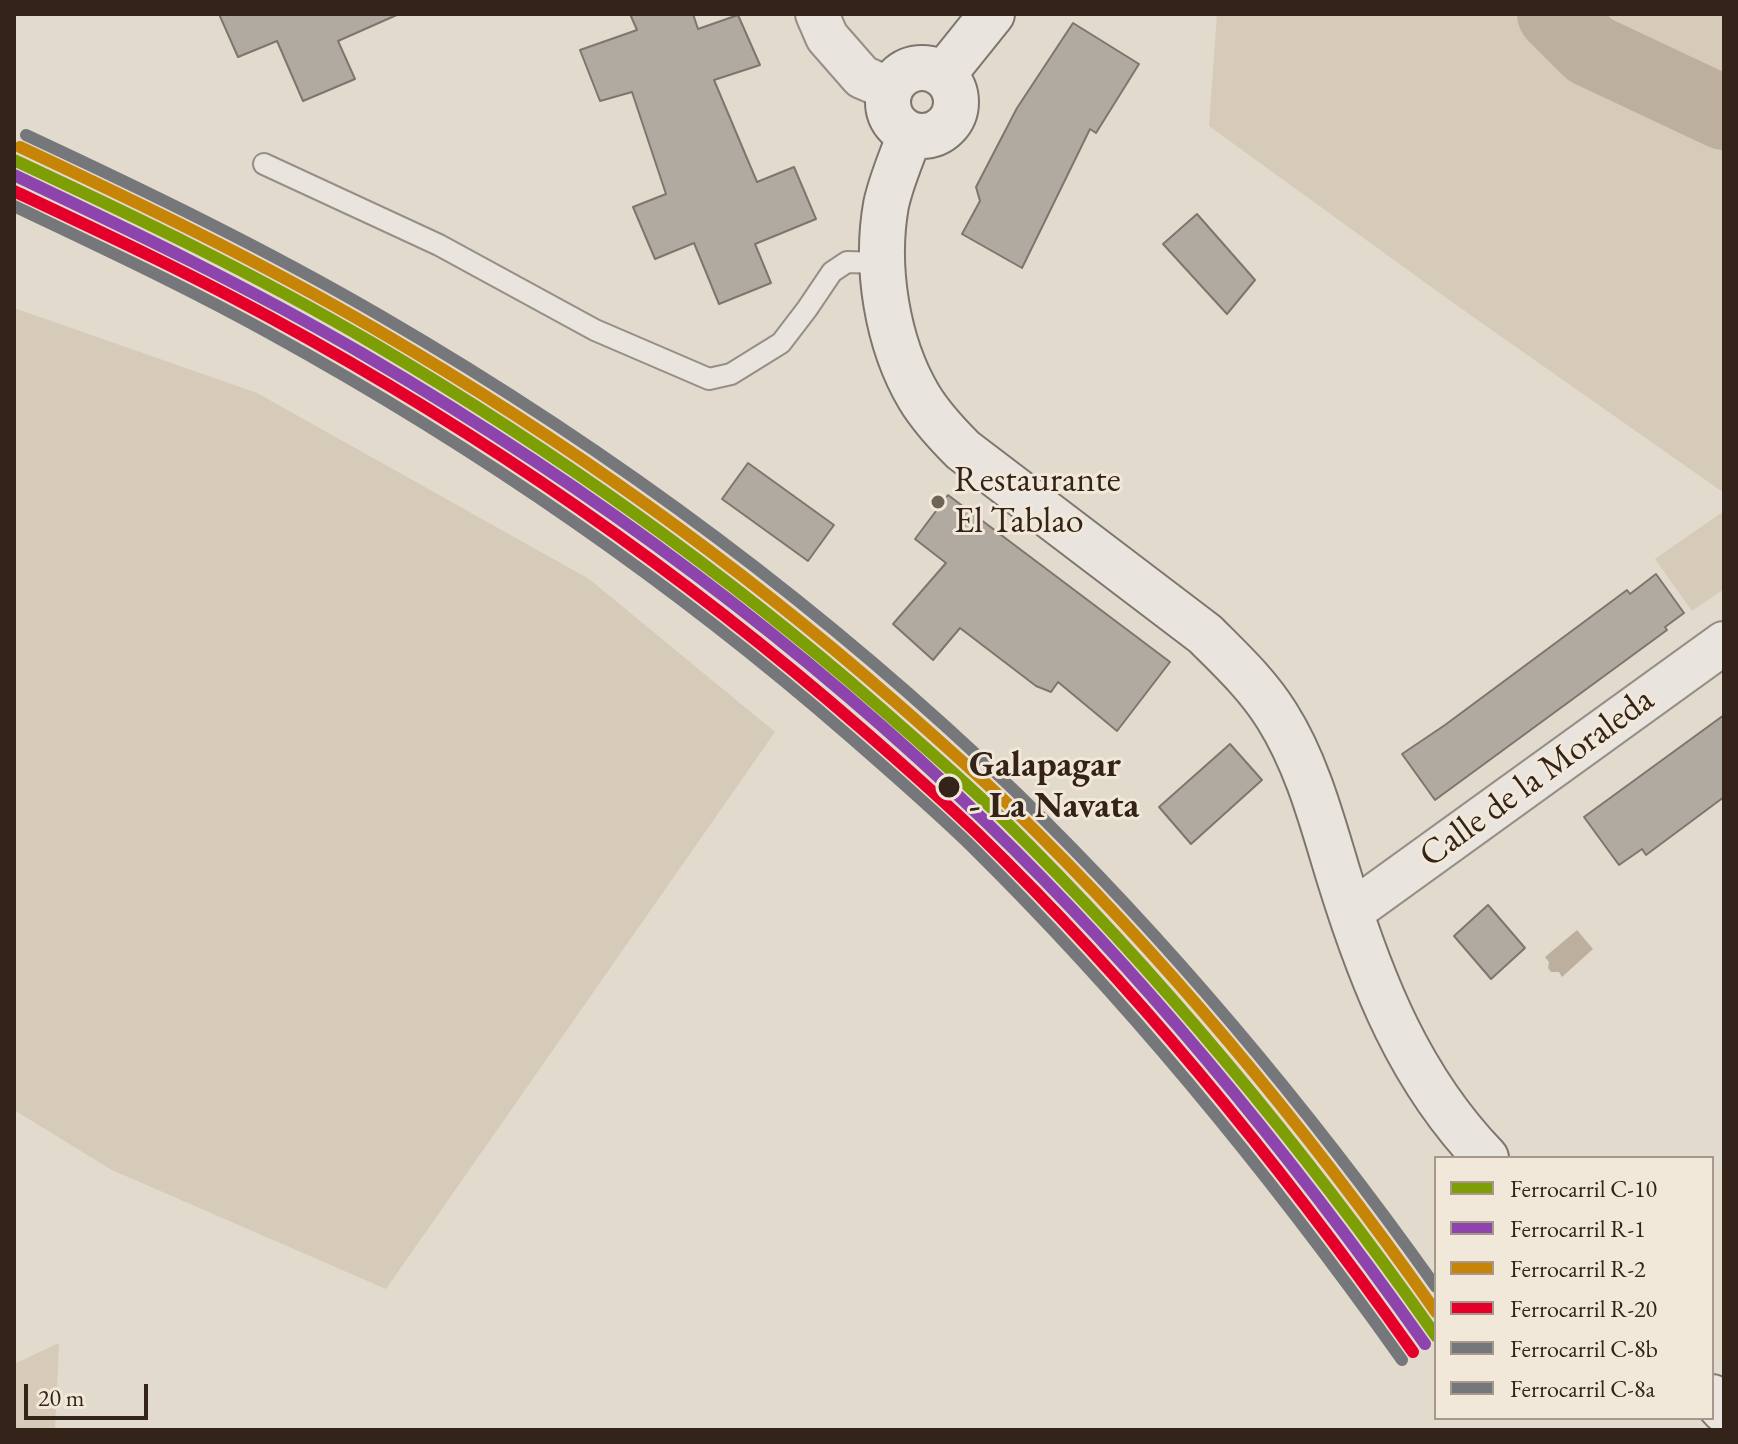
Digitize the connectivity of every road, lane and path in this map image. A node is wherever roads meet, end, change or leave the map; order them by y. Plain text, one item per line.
1 (817, 14) edge
2 (992, 14) edge
3 (943, 75) junction
4 (890, 89) junction
5 (910, 134) junction
6 (264, 164) dead end
7 (881, 263) junction
8 (1724, 643) edge
9 (1350, 913) junction
10 (1484, 1156) edge

1 - 4 street
2 - 3 main road
3 - 4 main road
3 - 5 main road
4 - 5 main road
5 - 7 main road
6 - 7 lane
7 - 9 main road
8 - 9 street, Calle de la Moraleda
9 - 10 main road

